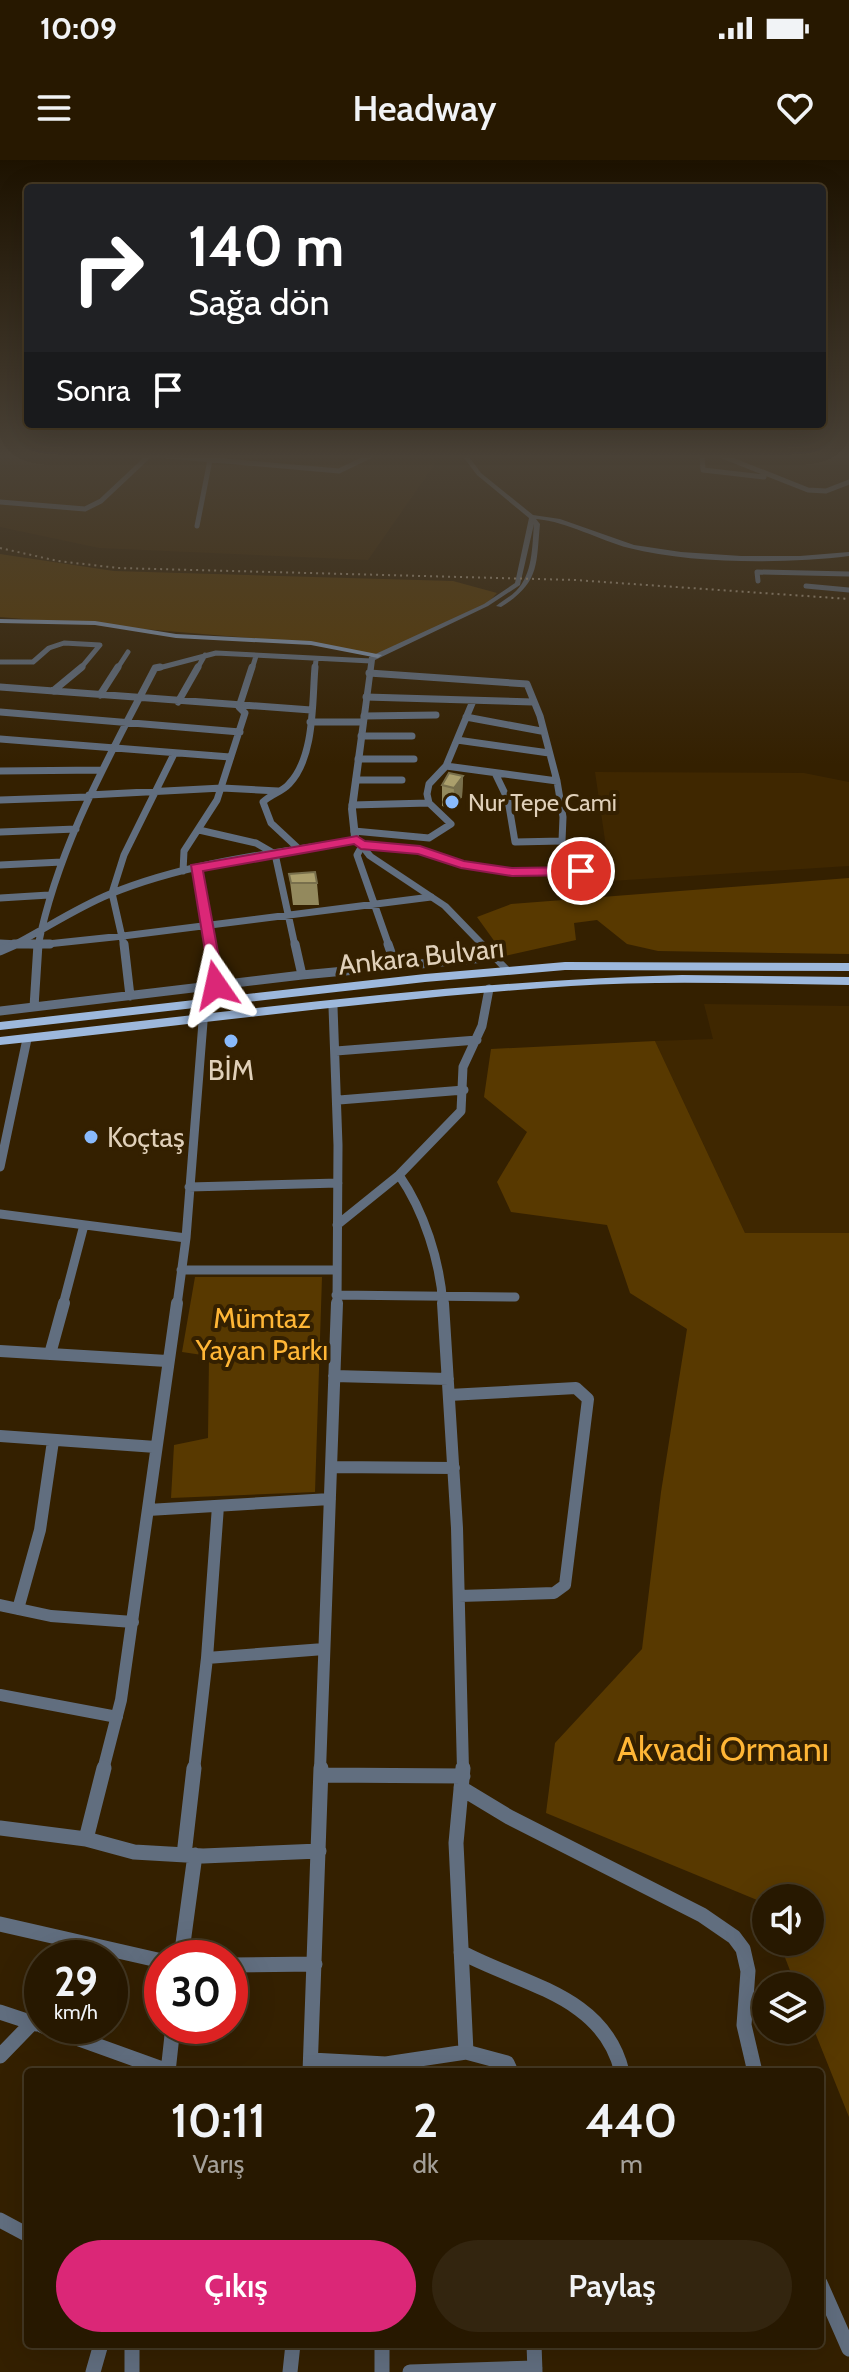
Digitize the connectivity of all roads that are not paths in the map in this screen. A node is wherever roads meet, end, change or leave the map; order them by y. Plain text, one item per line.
1 (535, 557) edge
2 (849, 574) edge
3 (758, 581) dead end
4 (806, 586) dead end
5 (849, 590) edge
6 (0, 624) edge
7 (128, 652) dead end
8 (205, 655) junction
9 (256, 656) junction
10 (374, 658) junction
11 (316, 660) junction
12 (0, 662) edge
13 (369, 673) junction
14 (0, 687) edge
15 (53, 691) junction
16 (100, 695) junction
17 (366, 697) junction
18 (140, 699) junction
19 (473, 701) junction
20 (178, 702) junction
21 (533, 702) junction
22 (239, 707) junction
23 (311, 710) junction
24 (0, 712) edge
25 (436, 715) dead end
26 (466, 717) junction
27 (363, 719) junction
28 (129, 722) junction
29 (310, 722) junction
30 (541, 731) junction
31 (240, 732) junction
32 (361, 736) junction
33 (412, 736) dead end
34 (0, 739) edge
35 (457, 740) junction
36 (112, 749) junction
37 (549, 753) junction
38 (174, 754) junction
39 (230, 757) junction
40 (358, 759) junction
41 (414, 759) dead end
42 (446, 766) junction
43 (102, 770) junction
44 (0, 771) edge
45 (495, 773) junction
46 (356, 780) junction
47 (402, 780) dead end
48 (557, 781) junction
49 (222, 788) junction
50 (280, 791) junction
51 (156, 793) junction
52 (88, 796) junction
53 (0, 800) edge
54 (429, 803) junction
55 (352, 805) junction
56 (76, 829) junction
57 (199, 830) junction
58 (0, 832) edge
59 (359, 840) junction
60 (300, 850) junction
61 (275, 854) junction
62 (62, 862) junction
63 (0, 865) edge
64 (196, 868) junction
65 (609, 868) dead end
66 (183, 871) junction
67 (112, 893) junction
68 (49, 895) junction
69 (431, 897) junction
70 (0, 898) edge
71 (376, 905) junction
72 (287, 914) junction
73 (205, 926) junction
74 (42, 928) junction
75 (123, 936) junction
76 (0, 943) edge
77 (17, 944) junction
78 (38, 945) junction
79 (0, 951) edge
80 (495, 957) junction
81 (396, 967) junction
82 (849, 967) edge
83 (508, 971) junction
84 (302, 975) junction
85 (849, 981) edge
86 (216, 985) junction
87 (489, 989) junction
88 (130, 996) junction
89 (34, 1007) junction
90 (333, 1007) junction
91 (0, 1011) edge
92 (203, 1022) junction
93 (0, 1026) edge
94 (27, 1039) junction
95 (477, 1040) junction
96 (0, 1041) edge
97 (336, 1051) junction
98 (464, 1090) junction
99 (339, 1100) junction
100 (0, 1167) edge
101 (399, 1175) junction
102 (338, 1183) junction
103 (189, 1187) junction
104 (0, 1214) edge
105 (84, 1225) junction
106 (337, 1225) junction
107 (186, 1238) junction
108 (181, 1270) junction
109 (336, 1270) junction
110 (442, 1294) junction
111 (336, 1295) junction
112 (515, 1297) dead end
113 (0, 1351) edge
114 (50, 1354) junction
115 (167, 1361) junction
116 (334, 1376) junction
117 (448, 1379) junction
118 (449, 1395) junction
119 (0, 1436) edge
120 (53, 1441) junction
121 (156, 1447) junction
122 (331, 1467) junction
123 (454, 1468) junction
124 (330, 1499) junction
125 (218, 1506) junction
126 (148, 1510) junction
127 (459, 1596) junction
128 (0, 1605) edge
129 (18, 1609) junction
130 (133, 1622) junction
131 (324, 1649) junction
132 (207, 1658) junction
133 (0, 1695) edge
134 (117, 1717) junction
135 (323, 1775) junction
136 (462, 1782) junction
137 (0, 1828) edge
138 (86, 1839) junction
139 (319, 1851) junction
140 (190, 1855) junction
141 (0, 1924) edge
142 (183, 1940) edge
143 (461, 1952) junction
144 (144, 1957) edge
145 (315, 1964) junction
146 (248, 1965) edge
147 (0, 2012) edge
148 (24, 2020) edge
149 (24, 2037) edge
150 (92, 2044) edge
151 (171, 2044) edge
152 (466, 2052) junction
153 (0, 2056) edge
154 (310, 2066) edge
155 (160, 2068) edge
156 (168, 2068) edge
157 (386, 2068) edge
158 (509, 2068) edge
159 (622, 2068) edge
160 (754, 2068) edge
161 (0, 2220) edge
162 (24, 2233) edge
163 (824, 2292) edge
164 (100, 2348) edge
165 (132, 2348) edge
166 (293, 2348) edge
167 (382, 2348) edge
168 (534, 2348) edge
169 (849, 2349) edge
170 (535, 2370) edge
171 (93, 2372) edge
172 (132, 2372) edge
173 (290, 2372) edge
174 (382, 2372) edge
175 (410, 2372) edge

1 - 10 street
2 - 3 street
4 - 5 street
6 - 10 main road
7 - 16 street
8 - 9 street
8 - 18 street
8 - 20 street
9 - 11 street
9 - 22 street
10 - 11 street
10 - 13 street
11 - 23 street
12 - 15 street
13 - 17 street
13 - 21 street
14 - 15 street
15 - 16 street
16 - 18 street
17 - 19 street
17 - 27 street
18 - 20 street
18 - 28 street
19 - 21 street
19 - 26 street
20 - 22 street
21 - 30 street
22 - 23 street
22 - 31 street
23 - 29 street
24 - 28 street
25 - 27 street
26 - 30 street
26 - 35 street
27 - 29 street
27 - 32 street
28 - 31 street
28 - 36 street
29 - 50 street
30 - 37 street
31 - 39 street
32 - 33 street
32 - 40 street
34 - 36 street
35 - 37 street
35 - 42 street
36 - 38 street
36 - 43 street
37 - 48 street
38 - 39 street
38 - 51 street
39 - 49 street
40 - 41 street
40 - 46 street
42 - 45 street
42 - 54 street
43 - 44 street
43 - 52 street
45 - 48 street
45 - 48 street
46 - 47 street
46 - 55 street
49 - 50 street
49 - 51 street
49 - 57 street
50 - 60 street
51 - 52 street
51 - 67 street
52 - 53 street
52 - 56 street
54 - 55 street
54 - 59 street
55 - 59 street
56 - 58 street
56 - 62 street
57 - 61 street
57 - 66 street
59 - 60 street
59 - 65 street
59 - 69 street
59 - 71 street
60 - 61 street
61 - 64 street
61 - 72 street
62 - 63 street
62 - 68 street
64 - 66 street
64 - 73 street
66 - 67 street
67 - 74 street
67 - 75 street
68 - 70 street
68 - 74 street
69 - 71 street
69 - 80 street
71 - 72 street
71 - 81 street
72 - 73 street
72 - 84 street
73 - 75 street
73 - 86 street
74 - 77 street
74 - 78 street
75 - 78 street
75 - 88 street
76 - 77 street
77 - 78 street
77 - 79 street
78 - 89 street
80 - 81 street
80 - 83 street
81 - 84 street
82 - 83 main road, Ankara Bulvarı
83 - 93 main road, Ankara Bulvarı
84 - 86 street
85 - 87 main road, Ankara Bulvarı
86 - 88 street
87 - 90 main road, Ankara Bulvarı
87 - 95 street
88 - 89 street
89 - 91 street
90 - 92 main road, Ankara Bulvarı
90 - 97 street
92 - 94 main road, Ankara Bulvarı
92 - 103 street
94 - 96 main road, Ankara Bulvarı
94 - 100 street
95 - 97 street
95 - 98 street
97 - 99 street
98 - 99 street
98 - 101 street
99 - 102 street
101 - 106 street
101 - 110 street
102 - 103 street
102 - 106 street
103 - 107 street
104 - 105 street
105 - 107 street
105 - 114 street
106 - 109 street
107 - 108 street
108 - 109 street
108 - 115 street
109 - 111 street
110 - 111 street
110 - 112 street
110 - 117 street
111 - 116 street
113 - 114 street
114 - 115 street
115 - 121 street
116 - 117 street
116 - 122 street
117 - 118 street
118 - 123 street
118 - 127 street
119 - 120 street
120 - 121 street
120 - 129 street
121 - 126 street
122 - 123 street
122 - 124 street
123 - 127 street
124 - 125 street
124 - 131 street
125 - 126 street
125 - 132 street
126 - 130 street
127 - 136 street
128 - 129 street
129 - 130 street
130 - 134 street
131 - 132 street
131 - 135 street
132 - 140 street
133 - 134 street
134 - 138 street
135 - 136 street
135 - 139 street
136 - 143 street
136 - 160 street
137 - 138 street
138 - 140 street
139 - 140 street
139 - 145 street
140 - 142 street
141 - 144 street
143 - 152 street
143 - 159 street
145 - 146 street
145 - 154 street
147 - 148 street
149 - 153 street
150 - 155 street
151 - 156 street
152 - 157 street
152 - 158 street
154 - 157 street
161 - 162 street
163 - 169 street
164 - 171 street
165 - 172 street
166 - 173 street
167 - 174 street
168 - 170 street
170 - 175 street

